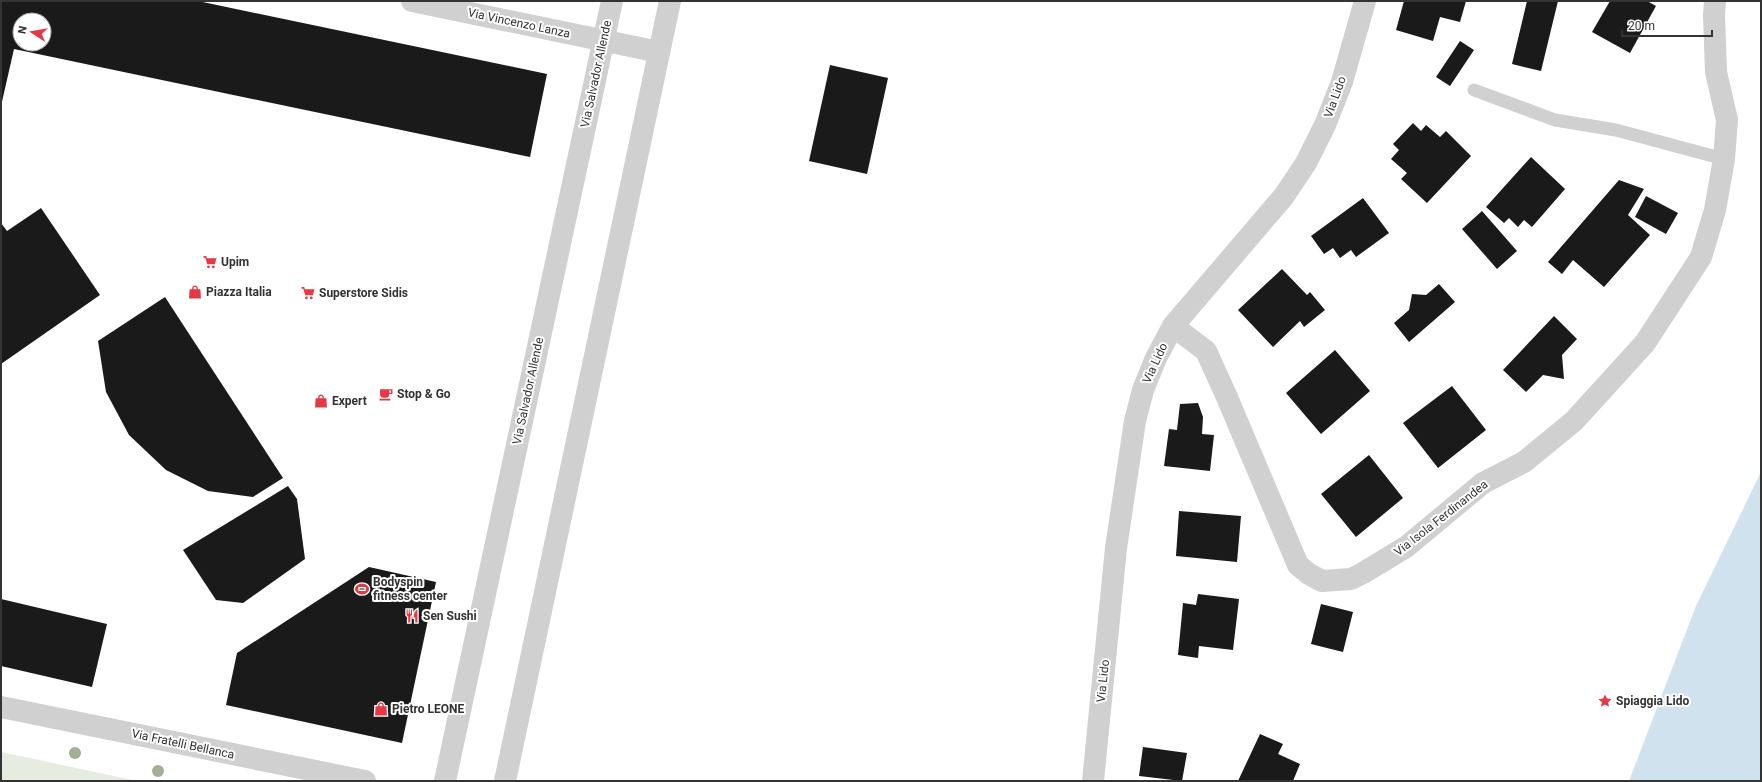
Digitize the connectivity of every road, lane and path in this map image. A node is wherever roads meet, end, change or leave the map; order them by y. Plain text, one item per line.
1 (412, 1) edge
2 (612, 1) edge
3 (670, 1) edge
4 (1365, 1) edge
5 (1715, 1) edge
6 (603, 41) junction
7 (659, 52) junction
8 (1474, 90) dead end
9 (1724, 159) junction
10 (1173, 326) junction
11 (1, 707) edge
12 (364, 781) edge
13 (445, 781) edge
14 (505, 781) edge
15 (1093, 781) edge

1 - 6 street, Via Vincenzo Lanza
2 - 6 street, Via Salvador Allende
3 - 7 street
4 - 10 street, Via Lido
5 - 9 street, Via Isola Ferdinandea
6 - 7 street, Via Vincenzo Lanza
6 - 13 street, Via Salvador Allende
7 - 14 street
8 - 9 lane
9 - 10 street, Via Isola Ferdinandea
10 - 15 street, Via Lido
11 - 12 street, Via Fratelli Bellanca

